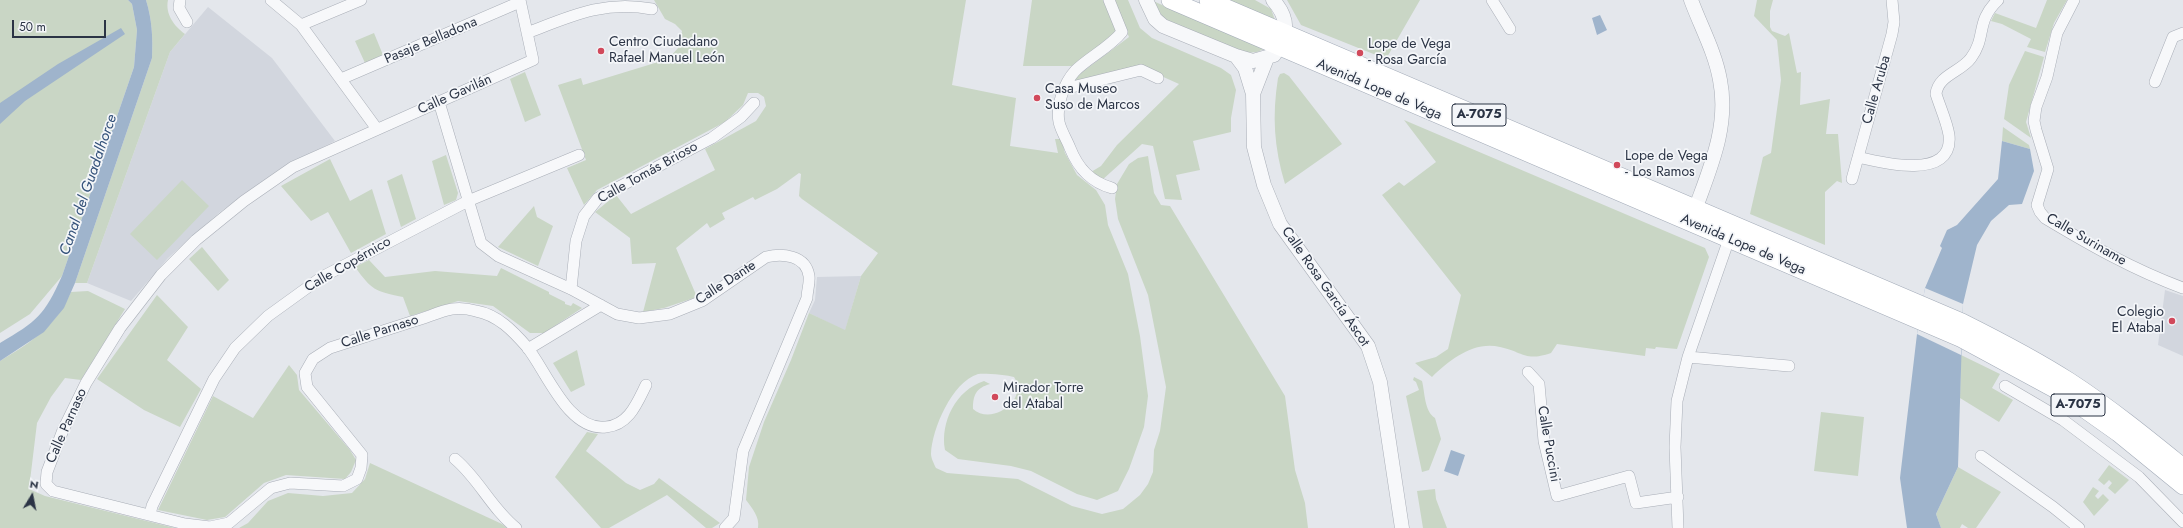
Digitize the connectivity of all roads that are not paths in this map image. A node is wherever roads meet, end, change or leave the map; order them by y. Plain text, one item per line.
1 (180, 0) edge
2 (271, 0) edge
3 (360, 0) edge
4 (1109, 0) edge
5 (1146, 0) edge
6 (1170, 0) edge
7 (1208, 0) edge
8 (1273, 0) edge
9 (1492, 0) edge
10 (1691, 0) edge
11 (1892, 0) edge
12 (1998, 0) edge
13 (2074, 0) edge
14 (520, 1) edge
15 (652, 9) dead end
16 (187, 22) dead end
17 (301, 25) junction
18 (1510, 29) dead end
19 (527, 33) junction
20 (2183, 33) edge
21 (1277, 46) junction
22 (1236, 56) junction
23 (1158, 78) dead end
24 (341, 79) junction
25 (2155, 82) dead end
26 (1064, 89) junction
27 (1253, 94) junction
28 (439, 102) junction
29 (754, 103) dead end
30 (377, 129) junction
31 (579, 155) dead end
32 (1858, 157) junction
33 (1852, 179) dead end
34 (1112, 188) dead end
35 (468, 201) junction
36 (1696, 207) junction
37 (1729, 239) junction
38 (2183, 288) edge
39 (571, 289) junction
40 (600, 305) junction
41 (1921, 313) junction
42 (528, 349) junction
43 (1688, 357) junction
44 (1789, 366) dead end
45 (1528, 372) dead end
46 (646, 385) dead end
47 (2005, 386) dead end
48 (1981, 456) dead end
49 (455, 458) dead end
50 (2183, 467) edge
51 (2183, 486) edge
52 (1678, 497) junction
53 (150, 515) junction
54 (2183, 522) edge
55 (516, 528) edge
56 (726, 528) edge
57 (1402, 528) edge
58 (1678, 528) edge
59 (2078, 528) edge

1 - 16 street
2 - 17 street
3 - 17 street
4 - 26 street
5 - 22 street
6 - 21 main road, Avenida Lope de Vega / A-7075
7 - 21 main road, Avenida Lope de Vega / A-7075
8 - 21 street
9 - 18 street
10 - 36 street
11 - 32 street, Calle Aruba
12 - 32 street
13 - 38 street, Calle Suriname
14 - 19 street
14 - 24 street, Pasaje Belladona
15 - 19 street
17 - 24 street
19 - 28 street, Calle Gavilán
20 - 25 street
21 - 22 street
21 - 27 street, Calle Rosa García Áscot
21 - 36 main road, Avenida Lope de Vega / A-7075
21 - 37 main road, Avenida Lope de Vega / A-7075
22 - 27 street, Calle Rosa García Áscot
23 - 26 street
24 - 30 street
26 - 34 street
27 - 57 street, Calle Rosa García Áscot
28 - 30 street, Calle Gavilán
28 - 35 street, Calle Dante
29 - 39 street, Calle Tomás Brioso
30 - 53 street, Calle Parnaso
31 - 35 street, Calle Copérnico
32 - 33 street, Calle Aruba
35 - 39 street, Calle Dante
35 - 53 street, Calle Copérnico
36 - 41 main road, Avenida Lope de Vega / A-7075
37 - 41 main road, Avenida Lope de Vega / A-7075
37 - 43 street
39 - 40 street, Calle Dante
40 - 42 street
40 - 56 street, Calle Dante
41 - 50 main road, Avenida Lope de Vega / A-7075
41 - 51 main road, Avenida Lope de Vega / A-7075
42 - 46 street, Calle Parnaso
42 - 53 street, Calle Parnaso
43 - 44 street
43 - 52 street
45 - 52 street, Calle Puccini
47 - 54 street
48 - 59 street
49 - 55 street
52 - 58 street

